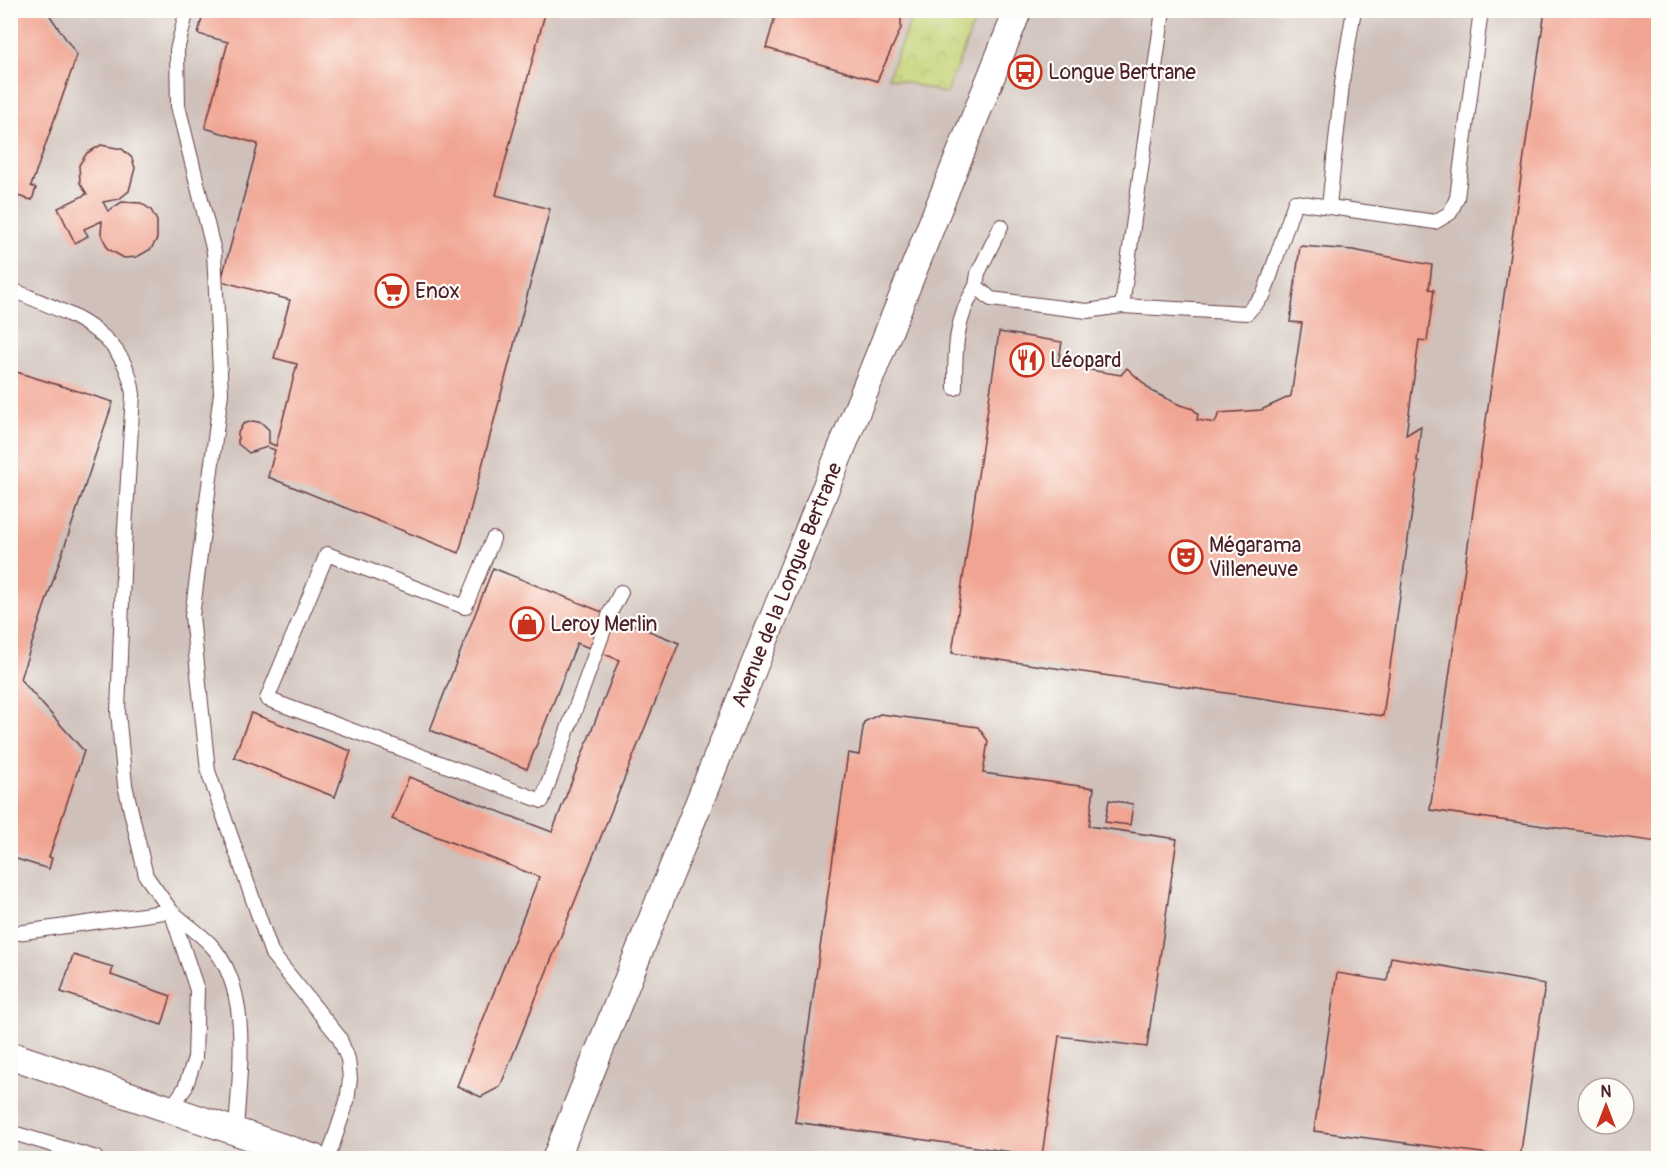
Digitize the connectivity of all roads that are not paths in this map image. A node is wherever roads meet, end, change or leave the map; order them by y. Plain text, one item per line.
1 (188, 10) edge
2 (1018, 10) edge
3 (1163, 10) edge
4 (1354, 10) edge
5 (1480, 10) edge
6 (1329, 206) junction
7 (1001, 226) dead end
8 (976, 286) junction
9 (10, 289) edge
10 (1122, 306) junction
11 (955, 388) dead end
12 (492, 539) dead end
13 (621, 592) dead end
14 (171, 911) junction
15 (10, 934) edge
16 (10, 1054) edge
17 (171, 1108) junction
18 (236, 1131) junction
19 (10, 1132) edge
20 (96, 1158) edge
21 (314, 1158) edge
22 (328, 1158) edge
23 (556, 1158) edge

1 - 22 lane
2 - 23 street, Avenue de la Longue Bertrane
3 - 10 lane
4 - 6 lane
5 - 6 lane
6 - 10 lane
7 - 8 lane
8 - 10 lane
8 - 11 lane
9 - 14 lane
12 - 13 lane
14 - 15 lane
14 - 17 lane
14 - 18 lane
16 - 17 street
17 - 18 street
18 - 21 street
19 - 20 lane

